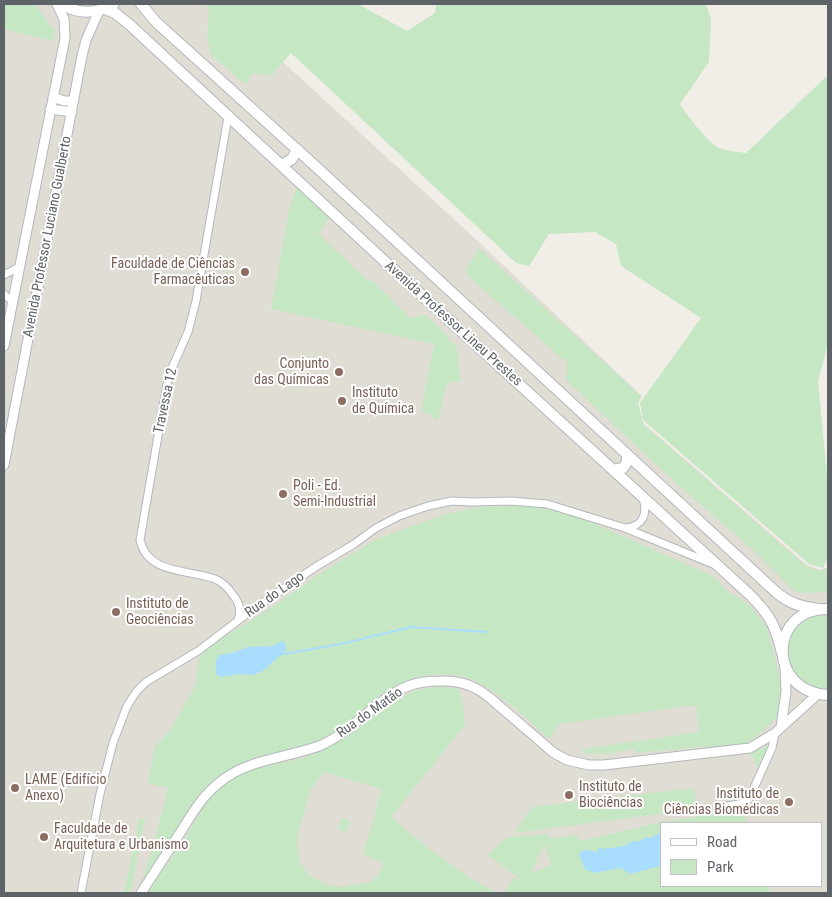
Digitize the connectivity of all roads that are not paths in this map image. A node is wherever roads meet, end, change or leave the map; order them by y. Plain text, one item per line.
1 (57, 4) edge
2 (61, 4) edge
3 (141, 4) edge
4 (106, 8) edge
5 (53, 97) junction
6 (73, 101) junction
7 (50, 109) junction
8 (72, 112) junction
9 (228, 116) junction
10 (297, 149) junction
11 (305, 157) junction
12 (282, 165) junction
13 (290, 173) junction
14 (19, 267) junction
15 (4, 275) edge
16 (4, 294) edge
17 (13, 302) junction
18 (4, 346) edge
19 (627, 455) junction
20 (4, 463) edge
21 (613, 470) junction
22 (641, 496) junction
23 (625, 528) junction
24 (718, 566) junction
25 (237, 600) junction
26 (256, 607) junction
27 (823, 609) edge
28 (238, 620) junction
29 (782, 653) junction
30 (785, 668) junction
31 (823, 694) edge
32 (778, 730) junction
33 (717, 808) dead end
34 (81, 893) edge
35 (141, 893) edge

1 - 5 street, Avenida Professor Luciano Gualberto
2 - 4 main road
3 - 10 main road, Avenida Professor Lineu Prestes
4 - 6 street, Avenida Professor Luciano Gualberto
4 - 9 main road, Avenida Professor Lineu Prestes
5 - 6 street
5 - 7 street, Avenida Professor Luciano Gualberto
6 - 8 street, Avenida Professor Luciano Gualberto
7 - 8 street
7 - 14 street, Avenida Professor Luciano Gualberto
8 - 20 street, Avenida Professor Luciano Gualberto
9 - 12 main road, Avenida Professor Lineu Prestes
9 - 25 street, Travessa 12
10 - 11 main road, Avenida Professor Lineu Prestes
10 - 12 main road
11 - 13 main road
11 - 19 main road, Avenida Professor Lineu Prestes
12 - 13 main road, Avenida Professor Lineu Prestes
13 - 21 main road, Avenida Professor Lineu Prestes
14 - 15 street
14 - 17 street, Avenida Professor Luciano Gualberto
16 - 17 street
17 - 18 street, Avenida Professor Luciano Gualberto
19 - 21 main road
19 - 27 main road, Avenida Professor Lineu Prestes
21 - 22 main road, Avenida Professor Lineu Prestes
22 - 23 street
22 - 24 main road, Avenida Professor Lineu Prestes
23 - 24 street, Rua do Lago
23 - 26 street, Rua do Lago
24 - 29 main road, Avenida Professor Lineu Prestes
25 - 26 street, Travessa 12
25 - 28 street
26 - 28 street, Rua do Lago
27 - 29 main road
28 - 34 street, Rua do Lago
29 - 30 main road, Avenida Professor Lineu Prestes
30 - 31 main road
30 - 32 street
31 - 32 street, Rua do Matão
32 - 33 street
32 - 35 street, Rua do Matão

